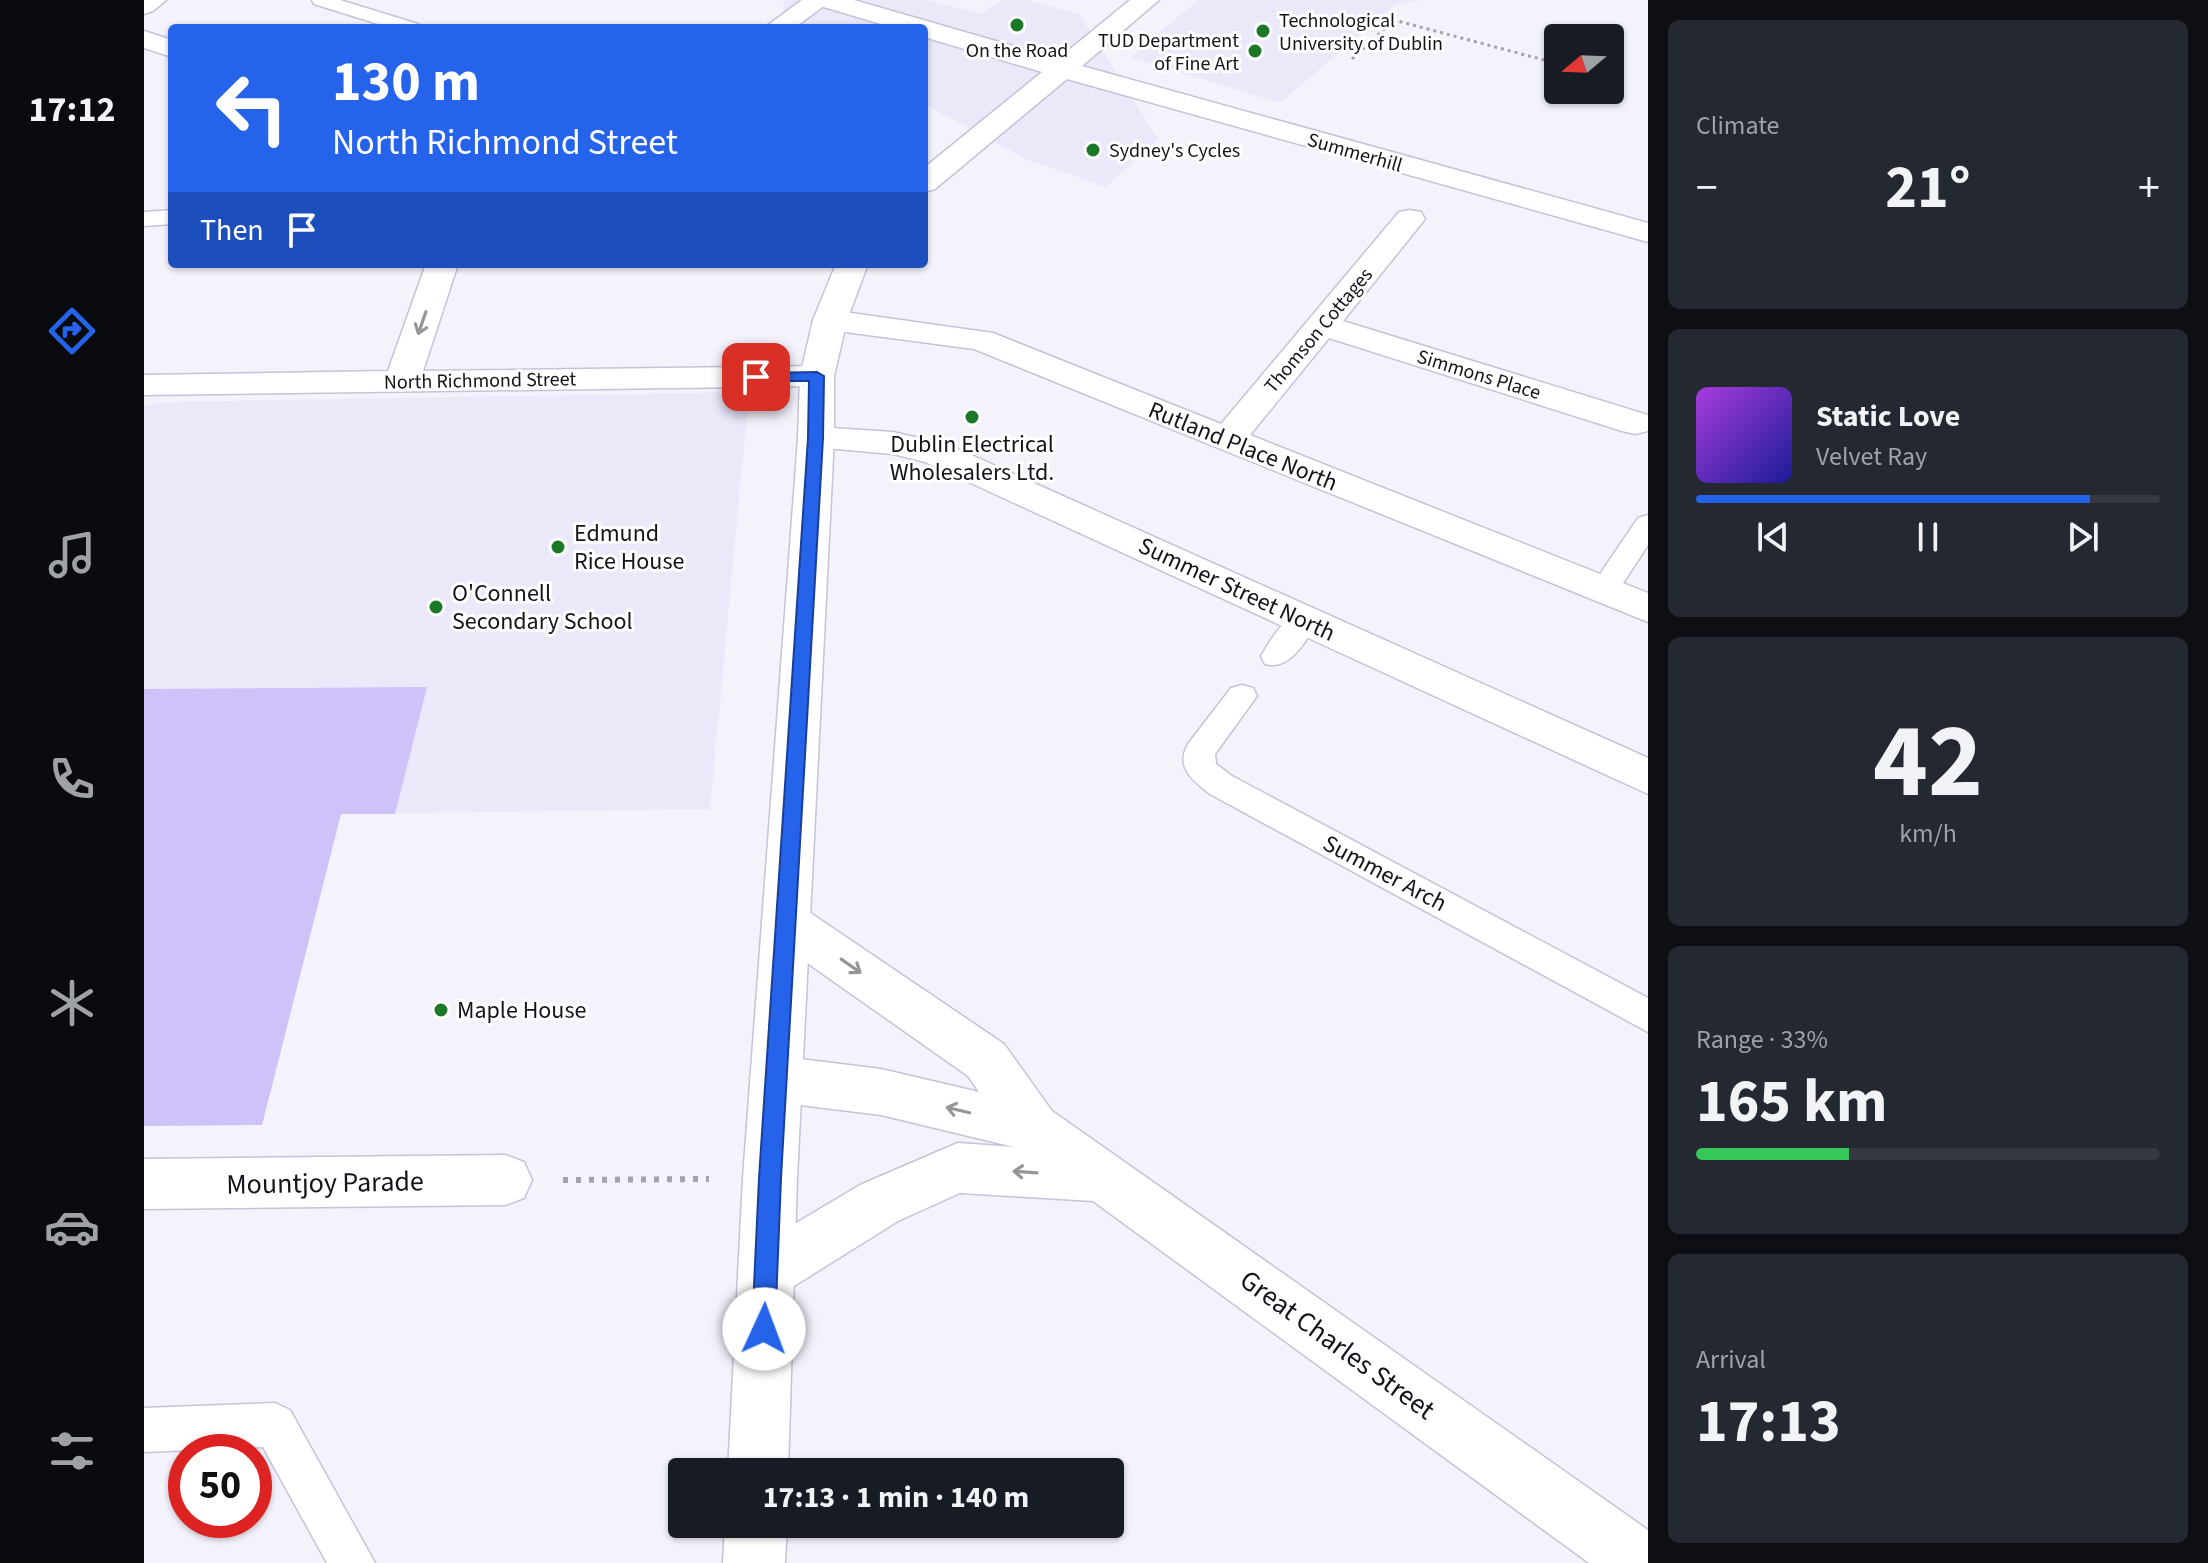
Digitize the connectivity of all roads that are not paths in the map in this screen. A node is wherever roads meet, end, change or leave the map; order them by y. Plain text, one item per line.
1 (153, 0) edge
2 (321, 0) edge
3 (819, 0) edge
4 (826, 0) edge
5 (1146, 0) edge
6 (144, 6) edge
7 (398, 24) edge
8 (783, 24) edge
9 (908, 24) edge
10 (928, 30) edge
11 (144, 39) edge
12 (168, 48) edge
13 (1063, 69) junction
14 (928, 180) edge
15 (168, 217) edge
16 (144, 219) edge
17 (1410, 219) dead end
18 (1648, 233) edge
19 (441, 268) edge
20 (850, 268) edge
21 (830, 320) junction
22 (1322, 325) junction
23 (817, 376) junction
24 (402, 381) junction
25 (144, 385) edge
26 (1635, 423) dead end
27 (816, 438) junction
28 (1227, 440) junction
29 (1648, 524) edge
30 (1604, 590) junction
31 (1648, 608) edge
32 (1303, 621) junction
33 (1276, 656) dead end
34 (1242, 696) dead end
35 (1648, 777) edge
36 (786, 922) junction
37 (1648, 1016) edge
38 (776, 1079) junction
39 (1034, 1128) junction
40 (1102, 1177) junction
41 (505, 1180) dead end
42 (144, 1184) edge
43 (766, 1272) junction
44 (144, 1430) edge
45 (759, 1458) edge
46 (755, 1538) edge
47 (352, 1563) edge
48 (754, 1563) edge
49 (1641, 1563) edge

1 - 6 street
2 - 7 lane
3 - 8 street
4 - 9 street, Summerhill
5 - 13 street
10 - 13 street, Summerhill
11 - 12 street
13 - 14 street
13 - 18 street, Summerhill
15 - 16 lane
17 - 22 street, Thomson Cottages
19 -> 24 street
20 - 21 street
21 - 23 street
21 - 28 street, Rutland Place North
22 - 26 street, Simmons Place
22 - 28 street, Thomson Cottages
23 - 24 street, North Richmond Street
23 - 27 street
24 - 25 street, North Richmond Street
27 - 32 street, Summer Street North
27 - 36 street
28 - 30 street, Rutland Place North
29 - 30 lane
30 - 31 street, Rutland Place North
32 - 33 lane
32 - 35 street, Summer Street North
34 - 37 lane, Summer Arch
36 - 38 street
36 -> 39 street, Great Charles Street
39 -> 38 street, Great Charles Street
38 - 43 street
39 - 40 street, Great Charles Street
40 -> 43 street
40 - 49 street, Great Charles Street
41 - 42 street, Mountjoy Parade
43 - 45 street
44 - 47 lane
46 - 48 street

